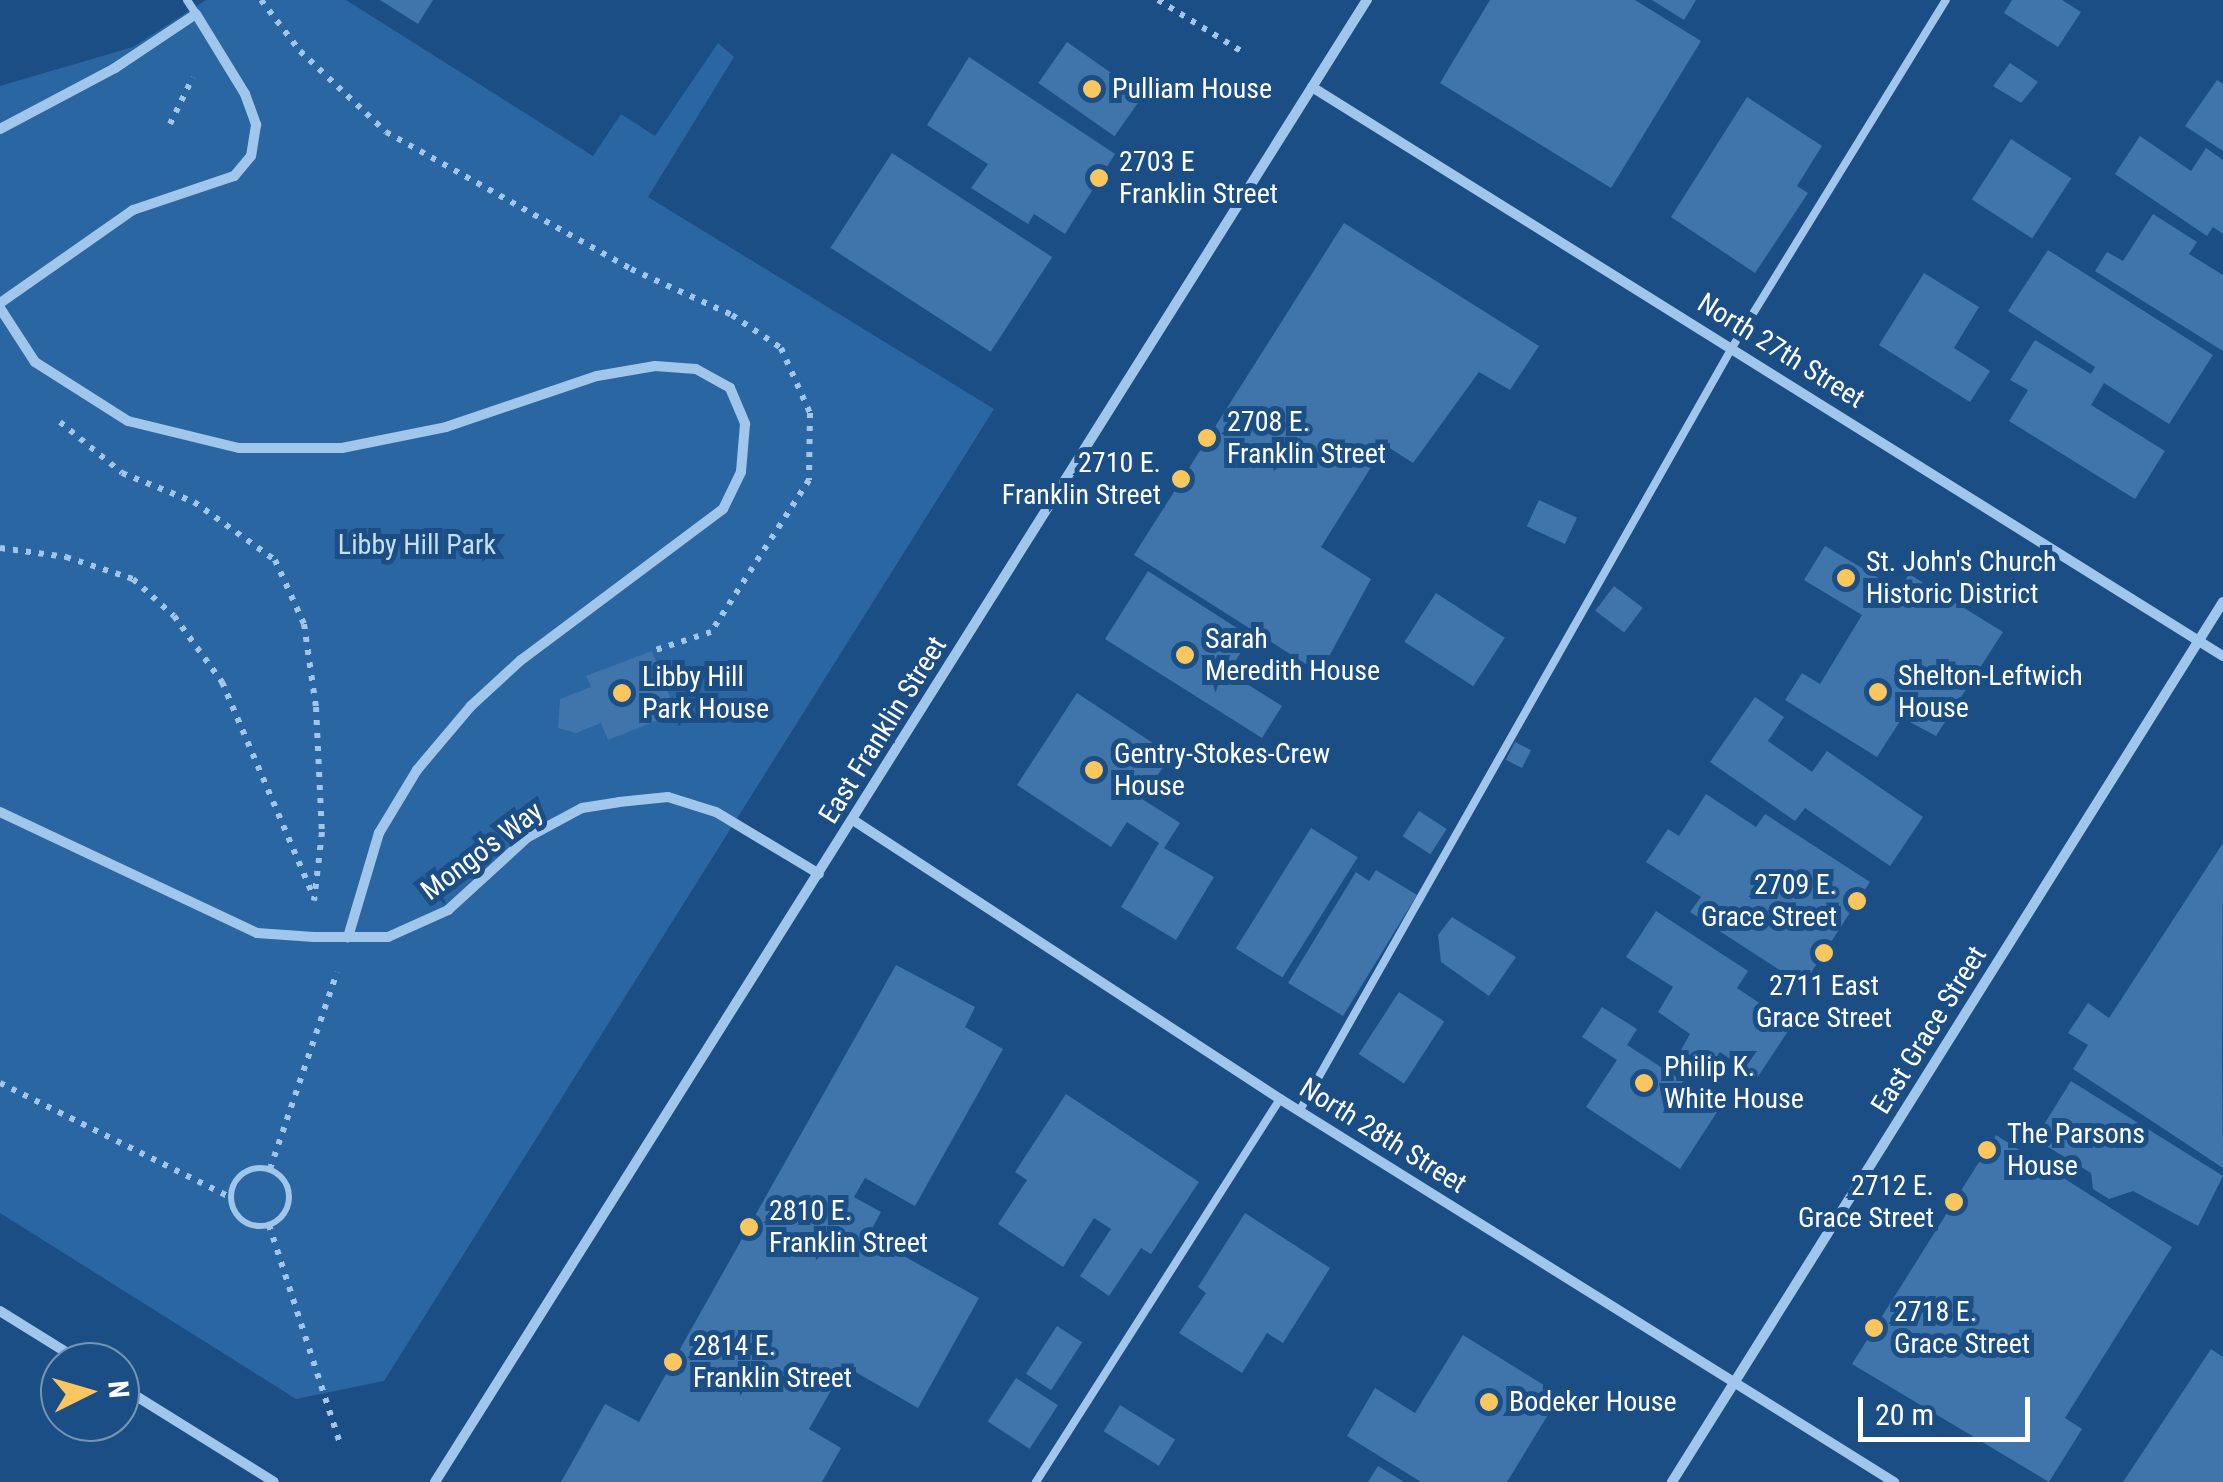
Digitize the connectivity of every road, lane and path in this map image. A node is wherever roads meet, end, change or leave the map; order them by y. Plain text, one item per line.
1 (187, 0) edge
2 (261, 0) edge
3 (1158, 0) edge
4 (1368, 0) edge
5 (1946, 0) edge
6 (196, 14) junction
7 (1244, 52) dead end
8 (191, 80) dead end
9 (1312, 86) junction
10 (170, 124) dead end
11 (0, 128) edge
12 (0, 306) edge
13 (1732, 346) junction
14 (34, 362) junction
15 (0, 548) edge
16 (2223, 602) edge
17 (2198, 640) junction
18 (652, 650) dead end
19 (2223, 656) edge
20 (0, 812) edge
21 (853, 820) junction
22 (819, 874) junction
23 (314, 899) junction
24 (314, 938) junction
25 (348, 938) junction
26 (0, 1083) edge
27 (1280, 1099) junction
28 (1300, 1110) junction
29 (270, 1169) junction
30 (230, 1197) junction
31 (269, 1225) junction
32 (0, 1311) edge
33 (50, 1342) edge
34 (1736, 1380) junction
35 (140, 1398) edge
36 (340, 1443) dead end
37 (274, 1482) edge
38 (435, 1482) edge
39 (1036, 1482) edge
40 (1672, 1482) edge
41 (1894, 1482) edge

1 - 6 lane
2 - 18 path
3 - 7 path
4 - 9 street, East Franklin Street
5 - 13 lane
6 - 11 street
6 - 12 street
8 - 10 path
9 - 13 street, North 27th Street
9 - 21 street, East Franklin Street
12 - 14 street
13 - 17 street, North 27th Street
13 - 28 lane
14 - 23 path
14 - 25 street
15 - 23 path
16 - 17 street, East Grace Street
17 - 19 street, North 27th Street
17 - 34 street, East Grace Street
20 - 24 street, Mongo's Way
21 - 22 street, East Franklin Street
21 - 27 street, North 28th Street
22 - 25 street, Mongo's Way
22 - 38 street, East Franklin Street
23 - 24 path
24 - 25 street, Mongo's Way
25 - 29 path
26 - 30 path
27 - 28 street, North 28th Street
27 - 39 lane
28 - 34 street, North 28th Street
29 - 30 path
29 - 31 path
30 - 31 path
31 - 36 path
32 - 33 street
34 - 40 street, East Grace Street
34 - 41 street, North 28th Street
35 - 37 street

